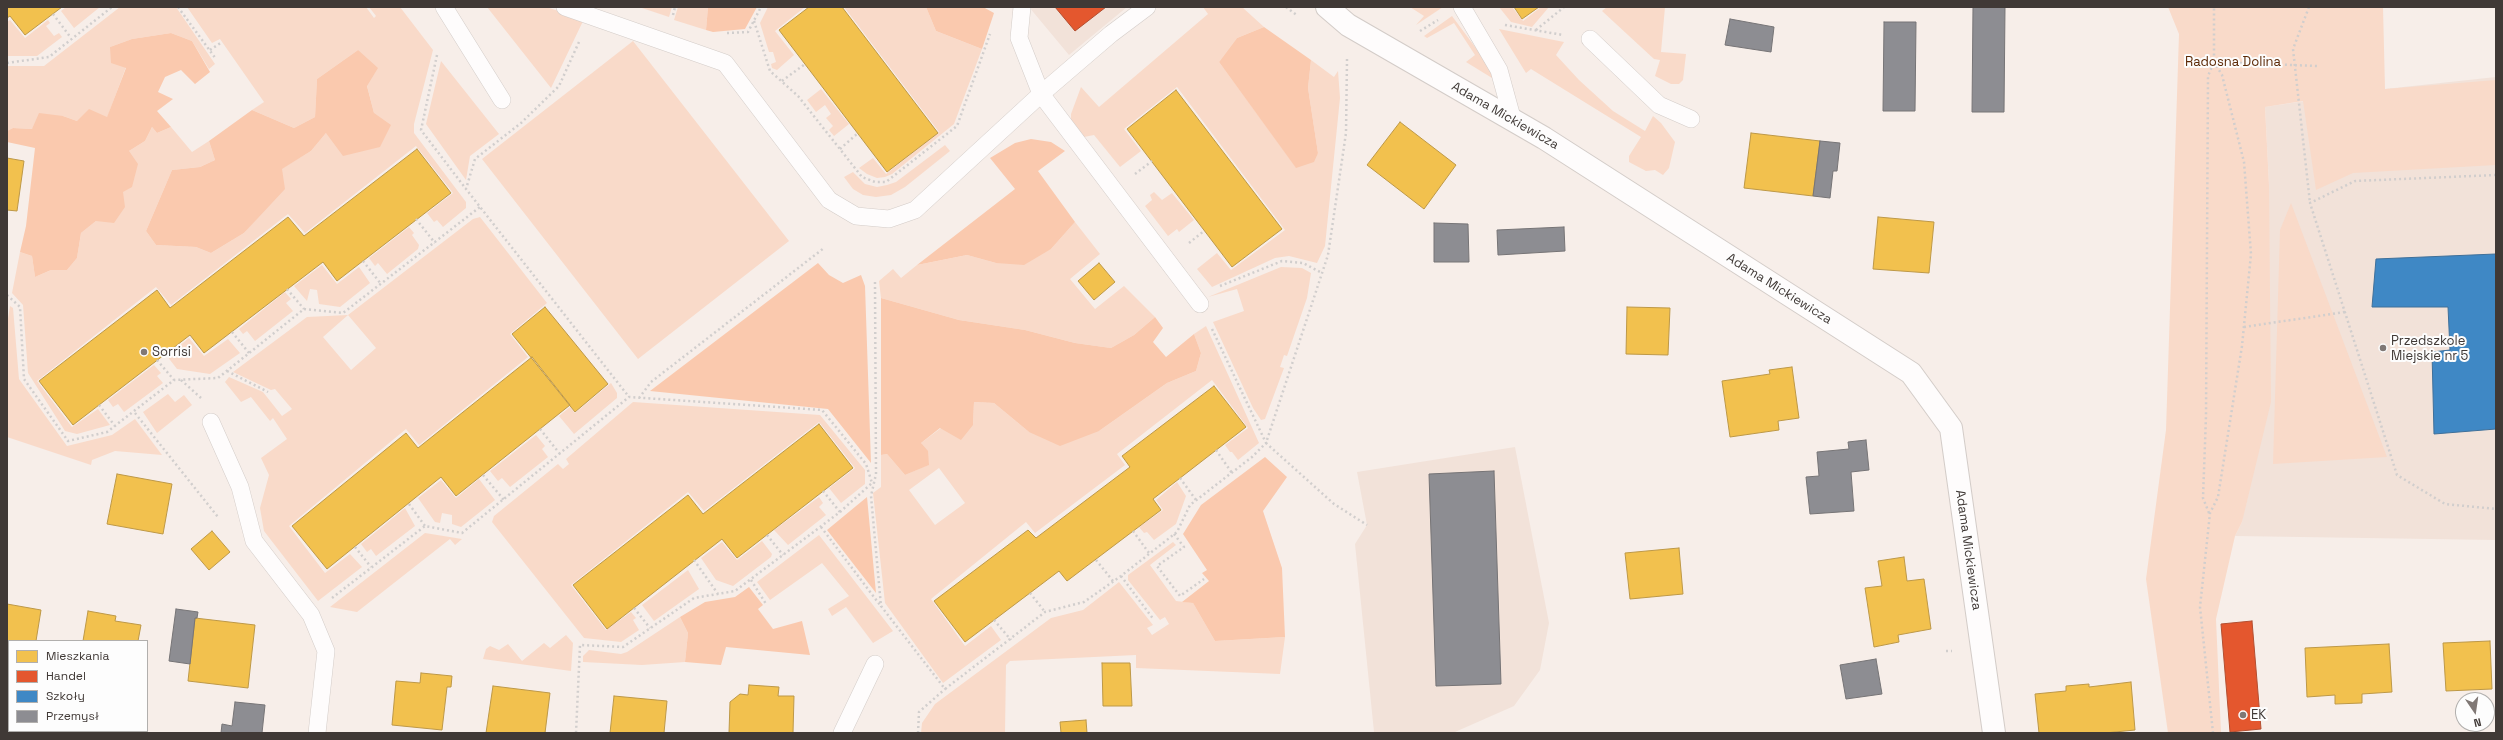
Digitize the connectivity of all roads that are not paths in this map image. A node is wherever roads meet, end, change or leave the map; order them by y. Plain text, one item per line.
1 (444, 7) edge
2 (565, 7) edge
3 (1022, 7) edge
4 (1147, 7) edge
5 (1327, 7) edge
6 (1462, 7) edge
7 (1590, 39) road end
8 (1041, 94) junction
9 (502, 100) dead end
10 (1691, 119) dead end
11 (1513, 120) junction
12 (1197, 300) road end
13 (211, 422) dead end
14 (875, 664) dead end
15 (317, 733) edge
16 (842, 733) edge
17 (1994, 733) edge

1 - 9 lane
2 - 8 lane
3 - 8 lane
4 - 8 lane
5 - 11 street, Adama Mickiewicza
6 - 11 lane
7 - 10 lane
8 - 12 lane
11 - 17 street, Adama Mickiewicza
13 - 15 lane
14 - 16 lane

